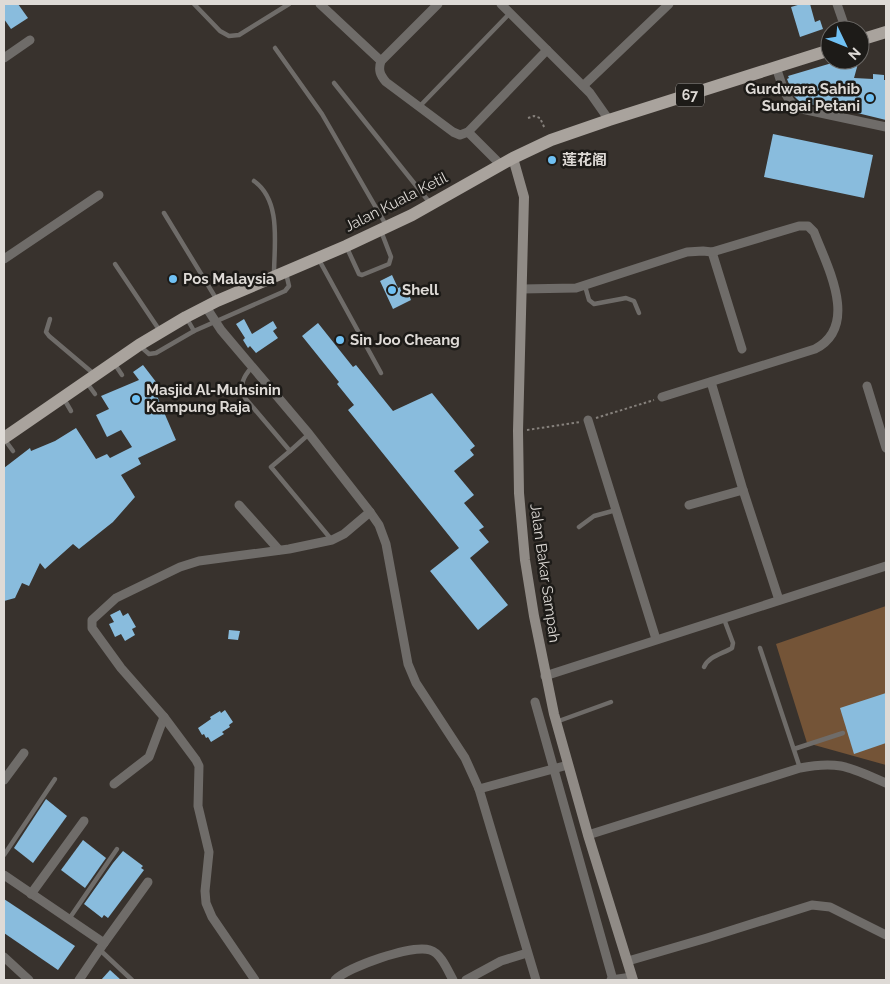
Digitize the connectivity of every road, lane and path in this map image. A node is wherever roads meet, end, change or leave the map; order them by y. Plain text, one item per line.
1 (194, 4) edge
2 (289, 4) edge
3 (320, 4) edge
4 (438, 4) edge
5 (502, 4) edge
6 (669, 4) edge
7 (837, 4) edge
8 (510, 12) junction
9 (843, 20) edge
10 (886, 32) edge
11 (870, 37) edge
12 (30, 40) dead end
13 (275, 48) dead end
14 (547, 50) junction
15 (820, 53) edge
16 (4, 58) edge
17 (381, 61) junction
18 (776, 67) junction
19 (334, 83) dead end
20 (583, 86) junction
21 (419, 107) junction
22 (528, 118) dead end
23 (609, 120) junction
24 (886, 127) edge
25 (468, 132) junction
26 (551, 140) junction
27 (513, 158) junction
28 (500, 164) junction
29 (254, 181) dead end
30 (99, 195) dead end
31 (431, 204) junction
32 (164, 213) dead end
33 (384, 228) junction
34 (346, 246) junction
35 (712, 252) junction
36 (318, 258) junction
37 (4, 259) edge
38 (115, 264) dead end
39 (280, 274) junction
40 (585, 286) junction
41 (522, 289) junction
42 (212, 304) junction
43 (639, 313) dead end
44 (186, 317) junction
45 (50, 319) dead end
46 (215, 322) junction
47 (194, 331) junction
48 (160, 332) junction
49 (139, 345) junction
50 (742, 349) dead end
51 (113, 362) junction
52 (252, 367) junction
53 (381, 373) dead end
54 (122, 375) dead end
55 (90, 378) junction
56 (711, 382) junction
57 (867, 386) dead end
58 (95, 394) dead end
59 (662, 397) joint
60 (62, 398) junction
61 (72, 411) dead end
62 (588, 420) junction
63 (518, 431) junction
64 (309, 434) junction
65 (4, 438) edge
66 (886, 448) edge
67 (13, 451) dead end
68 (290, 451) junction
69 (743, 490) junction
70 (239, 505) dead end
71 (689, 505) dead end
72 (616, 510) junction
73 (370, 512) junction
74 (579, 527) dead end
75 (332, 540) junction
76 (279, 550) junction
77 (886, 566) edge
78 (779, 600) junction
79 (724, 618) junction
80 (656, 639) junction
81 (760, 648) dead end
82 (704, 667) dead end
83 (545, 676) junction
84 (536, 702) dead end
85 (611, 702) dead end
86 (164, 717) junction
87 (556, 722) junction
88 (843, 733) dead end
89 (794, 749) junction
90 (24, 753) dead end
91 (568, 765) junction
92 (800, 768) junction
93 (554, 769) junction
94 (55, 779) dead end
95 (4, 780) edge
96 (886, 783) edge
97 (114, 784) dead end
98 (479, 789) junction
99 (84, 821) dead end
100 (588, 835) junction
101 (118, 849) dead end
102 (4, 854) edge
103 (4, 875) edge
104 (148, 882) dead end
105 (31, 894) junction
106 (69, 919) junction
107 (886, 935) edge
108 (102, 946) junction
109 (527, 953) junction
110 (4, 957) edge
111 (628, 961) junction
112 (633, 978) edge
113 (29, 980) edge
114 (78, 980) edge
115 (132, 980) edge
116 (255, 980) edge
117 (334, 980) edge
118 (454, 980) edge
119 (466, 980) edge
120 (536, 980) edge
121 (612, 980) edge

1 - 2 lane
3 - 17 street
4 - 17 street
5 - 8 street
6 - 20 street
7 - 9 street
8 - 14 street
8 - 21 lane
10 - 11 main road
12 - 16 street
13 - 33 lane
14 - 20 street
14 - 25 street
15 - 18 main road, Jalan Kuala Ketil / 67
17 - 21 street
18 - 23 main road, Jalan Kuala Ketil / 67
18 - 24 street
19 - 31 lane
20 - 23 street
21 - 25 street
22 - 26 path
23 - 26 main road, Jalan Kuala Ketil / 67
25 - 28 street
26 - 27 main road, Jalan Kuala Ketil / 67
27 - 28 main road, Jalan Kuala Ketil / 67
27 - 41 main road, Jalan Bakar Sampah
28 - 31 main road, Jalan Kuala Ketil / 67
29 - 39 lane
30 - 37 street
31 - 33 main road, Jalan Kuala Ketil / 67
32 - 42 lane
33 - 34 main road, Jalan Kuala Ketil / 67
33 - 34 lane
34 - 36 main road, Jalan Kuala Ketil / 67
35 - 40 street
35 - 50 street
35 - 56 street
36 - 39 main road, Jalan Kuala Ketil / 67
36 - 53 lane
38 - 48 lane
39 - 42 main road, Jalan Kuala Ketil / 67
39 - 46 lane
40 - 41 street
40 - 43 lane
41 - 63 main road, Jalan Bakar Sampah
42 - 44 main road, Jalan Kuala Ketil / 67
42 - 46 street
44 - 47 lane
44 - 48 main road, Jalan Kuala Ketil / 67
45 - 55 lane
46 - 47 lane
46 - 52 street
47 - 49 lane
48 - 49 main road, Jalan Kuala Ketil / 67
49 - 51 main road, Jalan Kuala Ketil / 67
51 - 54 lane
51 - 55 main road, Jalan Kuala Ketil / 67
52 - 64 street
52 - 68 lane
55 - 58 lane
55 - 60 main road, Jalan Kuala Ketil / 67
56 - 59 street
56 - 69 street
57 - 66 street
59 - 62 path
60 - 61 lane
60 - 65 main road, Jalan Kuala Ketil / 67
62 - 63 path
62 - 72 street
63 - 83 main road, Jalan Bakar Sampah
64 - 68 lane
64 - 73 street
65 - 67 lane
68 - 75 lane
69 - 71 street
69 - 78 street
70 - 76 street
72 - 74 lane
72 - 80 street
73 - 75 street
73 - 98 street
75 - 76 street
76 - 86 street
77 - 78 street
78 - 79 street
79 - 80 street
79 - 82 lane
80 - 83 street
81 - 89 lane
83 - 87 main road, Jalan Bakar Sampah
84 - 93 street
85 - 87 lane
86 - 97 street
86 - 116 street
87 - 91 main road, Jalan Bakar Sampah
88 - 89 lane
89 - 92 lane
90 - 95 street
91 - 93 street
91 - 100 main road, Jalan Bakar Sampah
92 - 96 street
92 - 100 street
93 - 98 street
93 - 121 street
94 - 102 lane
98 - 109 street
99 - 105 street
100 - 111 main road, Jalan Bakar Sampah
101 - 106 lane
103 - 105 street
104 - 108 street
105 - 106 street
106 - 108 street
107 - 111 street
108 - 114 street
108 - 115 lane
109 - 119 street
109 - 120 street
110 - 113 street
111 - 112 main road, Jalan Bakar Sampah
112 - 121 street
117 - 118 street

